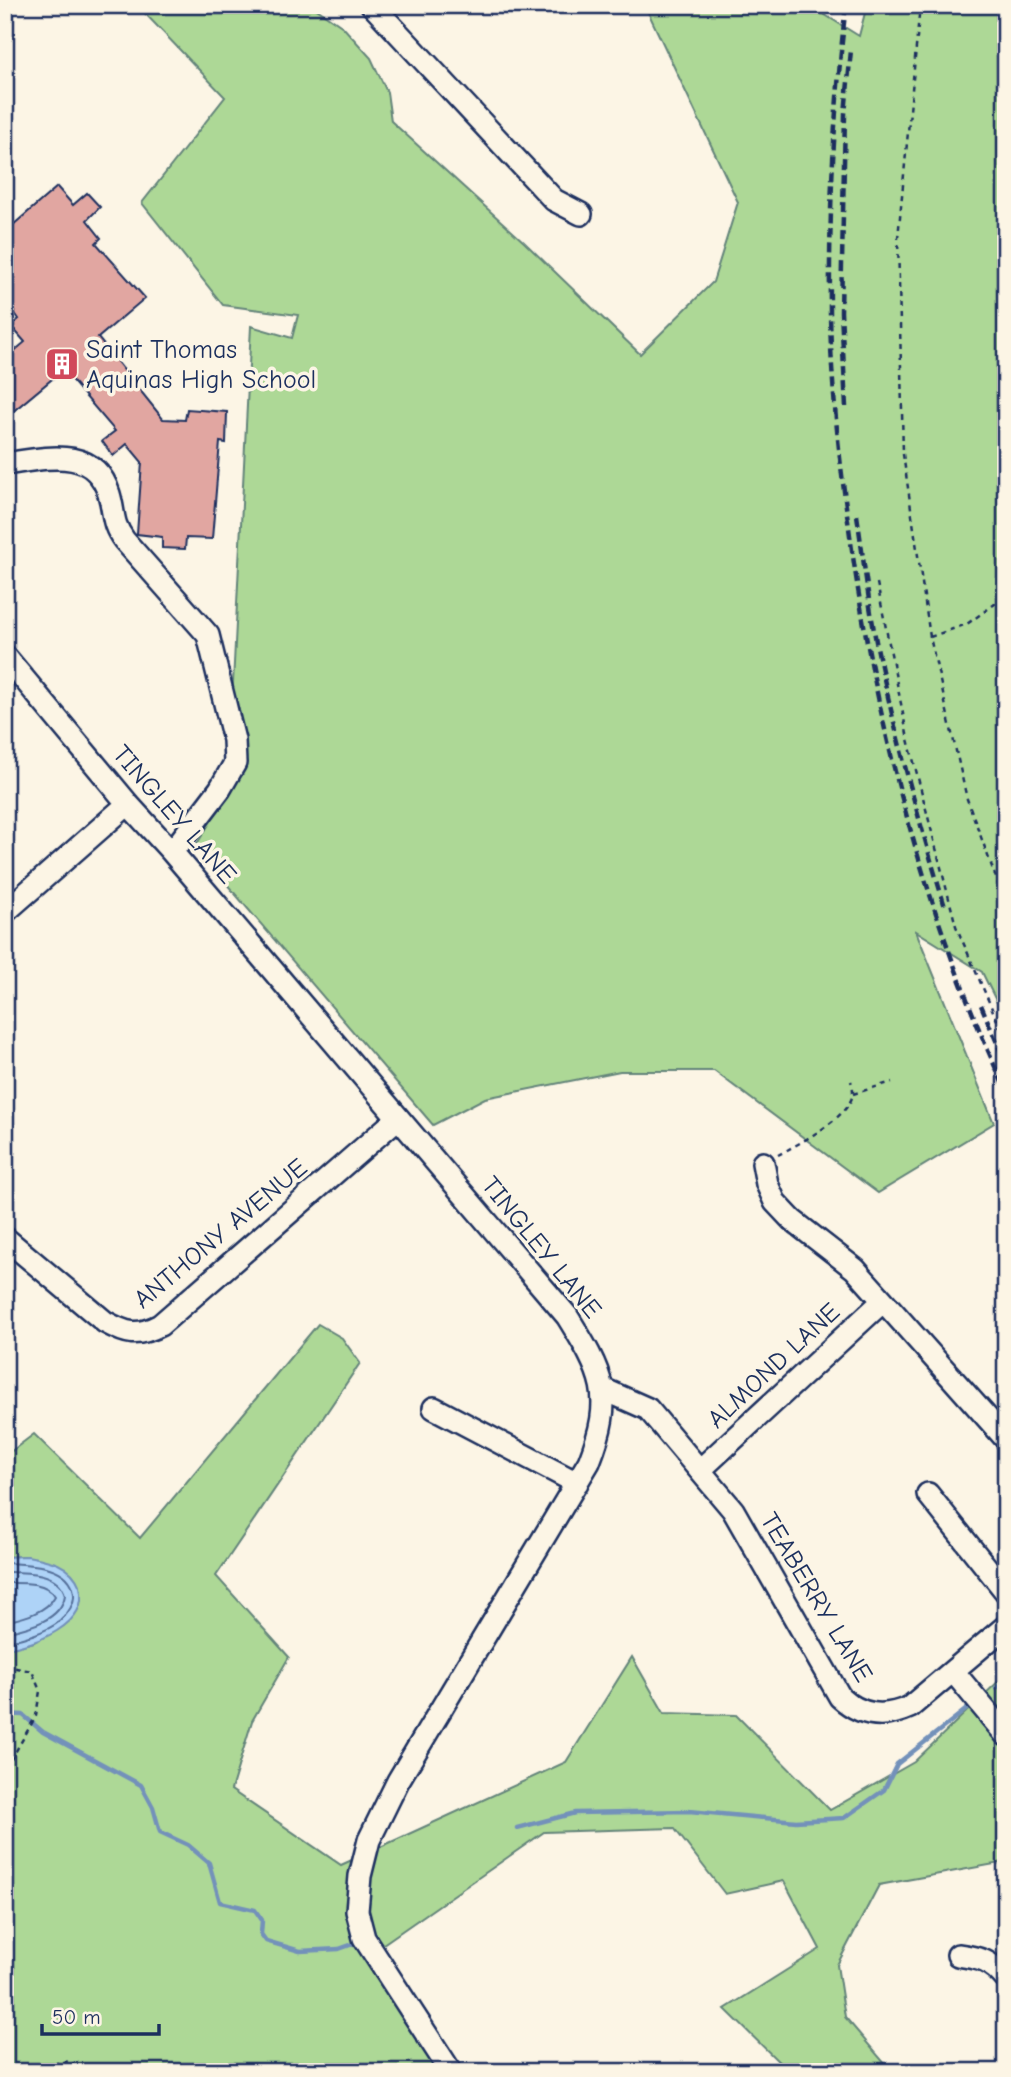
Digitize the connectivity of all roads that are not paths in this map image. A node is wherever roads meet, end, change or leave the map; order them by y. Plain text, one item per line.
1 (372, 5) edge
2 (581, 214) dead end
3 (5, 464) edge
4 (5, 656) edge
5 (128, 804) junction
6 (172, 852) junction
7 (5, 912) edge
8 (398, 1118) junction
9 (763, 1163) road end
10 (5, 1238) edge
11 (883, 1301) junction
12 (603, 1388) junction
13 (434, 1408) dead end
14 (1006, 1439) edge
15 (701, 1470) junction
16 (576, 1483) junction
17 (928, 1494) dead end
18 (1006, 1592) edge
19 (1006, 1626) edge
20 (953, 1671) junction
21 (1006, 1735) edge
22 (958, 1955) dead end
23 (1006, 1979) edge
24 (452, 2072) edge

1 - 2 street
3 - 6 street
4 - 5 street, TINGLEY LANE
5 - 6 street, TINGLEY LANE
5 - 7 street
6 - 8 street, TINGLEY LANE
8 - 10 street, ANTHONY AVENUE
8 - 12 street, TINGLEY LANE
9 - 11 street
11 - 14 street
11 - 15 street, ALMOND LANE
12 - 15 street, TEABERRY LANE
12 - 16 street, TINGLEY LANE
13 - 16 street
15 - 20 street, TEABERRY LANE
16 - 24 street, TINGLEY LANE
17 - 18 street
19 - 20 street, TEABERRY LANE
20 - 21 street
22 - 23 street

